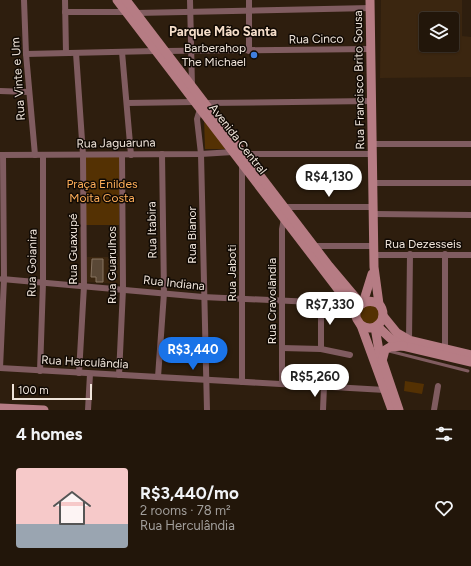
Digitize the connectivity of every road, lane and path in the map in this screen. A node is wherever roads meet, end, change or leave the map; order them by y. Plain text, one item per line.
1 (24, 0) edge
2 (65, 0) edge
3 (117, 0) edge
4 (126, 0) edge
5 (190, 0) edge
6 (249, 0) edge
7 (370, 4) edge
8 (249, 9) junction
9 (65, 12) junction
10 (125, 12) junction
11 (190, 12) junction
12 (136, 13) junction
13 (371, 49) junction
14 (155, 51) junction
15 (165, 51) junction
16 (192, 51) junction
17 (249, 51) junction
18 (122, 52) junction
19 (66, 53) junction
20 (76, 53) junction
21 (26, 54) junction
22 (192, 86) junction
23 (0, 91) edge
24 (29, 92) junction
25 (372, 101) junction
26 (127, 103) junction
27 (200, 105) junction
28 (372, 144) junction
29 (471, 144) edge
30 (233, 152) junction
31 (162, 154) junction
32 (201, 154) junction
33 (244, 154) junction
34 (372, 154) junction
35 (1, 155) edge
36 (35, 155) junction
37 (83, 155) junction
38 (122, 155) junction
39 (131, 155) junction
40 (42, 156) junction
41 (242, 164) junction
42 (373, 183) junction
43 (471, 183) edge
44 (284, 207) junction
45 (374, 211) junction
46 (471, 215) edge
47 (284, 219) junction
48 (304, 238) junction
49 (315, 246) junction
50 (374, 251) junction
51 (410, 254) junction
52 (446, 254) junction
53 (471, 255) edge
54 (374, 267) junction
55 (2, 279) edge
56 (43, 283) junction
57 (84, 286) junction
58 (123, 289) junction
59 (164, 293) junction
60 (204, 297) junction
61 (243, 299) junction
62 (283, 301) junction
63 (346, 301) junction
64 (321, 303) junction
65 (379, 304) junction
66 (360, 306) junction
67 (384, 317) junction
68 (361, 325) junction
69 (376, 327) junction
70 (406, 343) junction
71 (282, 348) junction
72 (321, 349) junction
73 (445, 349) junction
74 (385, 350) junction
75 (350, 354) dead end
76 (471, 355) edge
77 (382, 360) junction
78 (471, 362) edge
79 (0, 368) edge
80 (40, 371) junction
81 (468, 371) dead end
82 (79, 373) junction
83 (90, 374) junction
84 (119, 375) junction
85 (158, 377) junction
86 (207, 380) junction
87 (242, 382) junction
88 (282, 384) junction
89 (324, 386) junction
90 (438, 386) dead end
91 (385, 390) junction
92 (5, 408) edge
93 (44, 410) edge
94 (88, 410) edge
95 (207, 410) edge
96 (323, 410) edge
97 (392, 410) edge
98 (399, 410) edge
99 (434, 410) edge

1 - 21 street, Rua Vinte e Um
2 - 9 street
3 - 10 main road, Avenida Central
4 - 12 main road, Avenida Central
5 - 11 street
6 - 8 street
7 - 8 street
7 - 13 main road, Rua Francisco Brito Sousa
8 - 11 street
8 - 17 street
9 - 10 street
9 - 19 street
10 - 14 main road, Avenida Central
11 - 12 street
11 - 16 street
12 - 15 main road, Avenida Central
13 - 17 street, Rua Cinco
13 - 25 main road, Rua Francisco Brito Sousa
14 - 18 street
14 - 27 main road, Avenida Central
15 - 16 street, Rua Cinco
15 - 22 main road, Avenida Central
16 - 17 street, Rua Cinco
16 - 22 street
18 - 20 street
18 - 26 street
19 - 20 street
19 - 21 street
20 - 37 street, Rua Guaxupé
21 - 24 street, Rua Vinte e Um
22 - 27 main road, Avenida Central
23 - 24 street
24 - 36 street, Rua Vinte e Um
25 - 27 street
25 - 28 main road, Rua Francisco Brito Sousa
26 - 27 street
26 - 39 street
27 - 30 main road, Avenida Central
27 - 32 street, Rua Bianor
27 - 33 main road, Avenida Central
28 - 29 street
28 - 34 main road, Rua Francisco Brito Sousa
30 - 32 street, Rua Jaguaruna
30 - 41 main road, Avenida Central
31 - 32 street, Rua Jaguaruna
31 - 39 street, Rua Jaguaruna
31 - 59 street, Rua Itabira
32 - 60 street, Rua Bianor
33 - 34 street
33 - 44 main road, Avenida Central
34 - 42 main road, Rua Francisco Brito Sousa
35 - 36 street, Rua Jaguaruna
35 - 55 street
36 - 40 street, Rua Jaguaruna
37 - 38 street, Rua Jaguaruna
37 - 40 street, Rua Jaguaruna
37 - 57 street, Rua Guaxupé
38 - 39 street, Rua Jaguaruna
38 - 58 street, Rua Guarulhos
40 - 56 street, Rua Goianira
41 - 47 main road, Avenida Central
41 - 61 street, Rua Jaboti
42 - 43 street
42 - 45 main road, Rua Francisco Brito Sousa
44 - 45 street
44 - 48 main road, Avenida Central
45 - 46 street
45 - 50 main road, Rua Francisco Brito Sousa
47 - 48 main road, Avenida Central
47 - 62 street, Rua Cravolândia
48 - 49 main road, Avenida Central
48 - 63 main road, Avenida Central
49 - 50 street, Rua Dezesseis
49 - 66 main road, Avenida Central
50 - 51 street, Rua Dezesseis
50 - 54 main road, Rua Francisco Brito Sousa
51 - 52 street, Rua Dezesseis
51 - 70 street
52 - 53 street, Rua Dezesseis
52 - 73 street
54 - 65 main road
54 - 66 main road
55 - 56 street, Rua Indiana
55 - 79 street
56 - 57 street, Rua Indiana
56 - 80 street, Rua Goianira
57 - 58 street, Rua Indiana
57 - 82 street, Rua Guaxupé
58 - 59 street, Rua Indiana
58 - 84 street, Rua Guarulhos
59 - 60 street, Rua Indiana
59 - 85 street, Rua Itabira
60 - 61 street, Rua Indiana
60 - 86 street, Rua Bianor
61 - 62 street, Rua Indiana
61 - 87 street, Rua Jaboti
62 - 64 street, Rua Indiana
62 - 71 street, Rua Cravolândia
63 - 64 street, Rua Indiana
63 - 66 main road, Avenida Central
64 - 72 street
65 - 66 main road
65 - 67 main road
66 - 68 main road
67 - 69 main road
67 - 70 main road
68 - 69 main road
68 - 91 main road
69 - 70 main road
69 - 77 main road
70 - 73 main road
70 - 74 main road
70 - 78 main road
71 - 72 street
71 - 88 street, Rua Cravolândia
72 - 75 street
73 - 76 main road
74 - 77 main road
74 - 81 lane
77 - 98 main road
79 - 80 street, Rua Herculândia
80 - 82 street, Rua Herculândia
82 - 83 street, Rua Herculândia
83 - 84 street, Rua Herculândia
83 - 94 street
84 - 85 street, Rua Herculândia
85 - 86 street, Rua Herculândia
86 - 87 street, Rua Herculândia
86 - 95 street, Rua Bianor
87 - 88 street, Rua Herculândia
88 - 89 street, Rua Herculândia
89 - 91 street, Rua Herculândia
89 - 96 street
90 - 99 street
91 - 97 main road
92 - 93 main road

